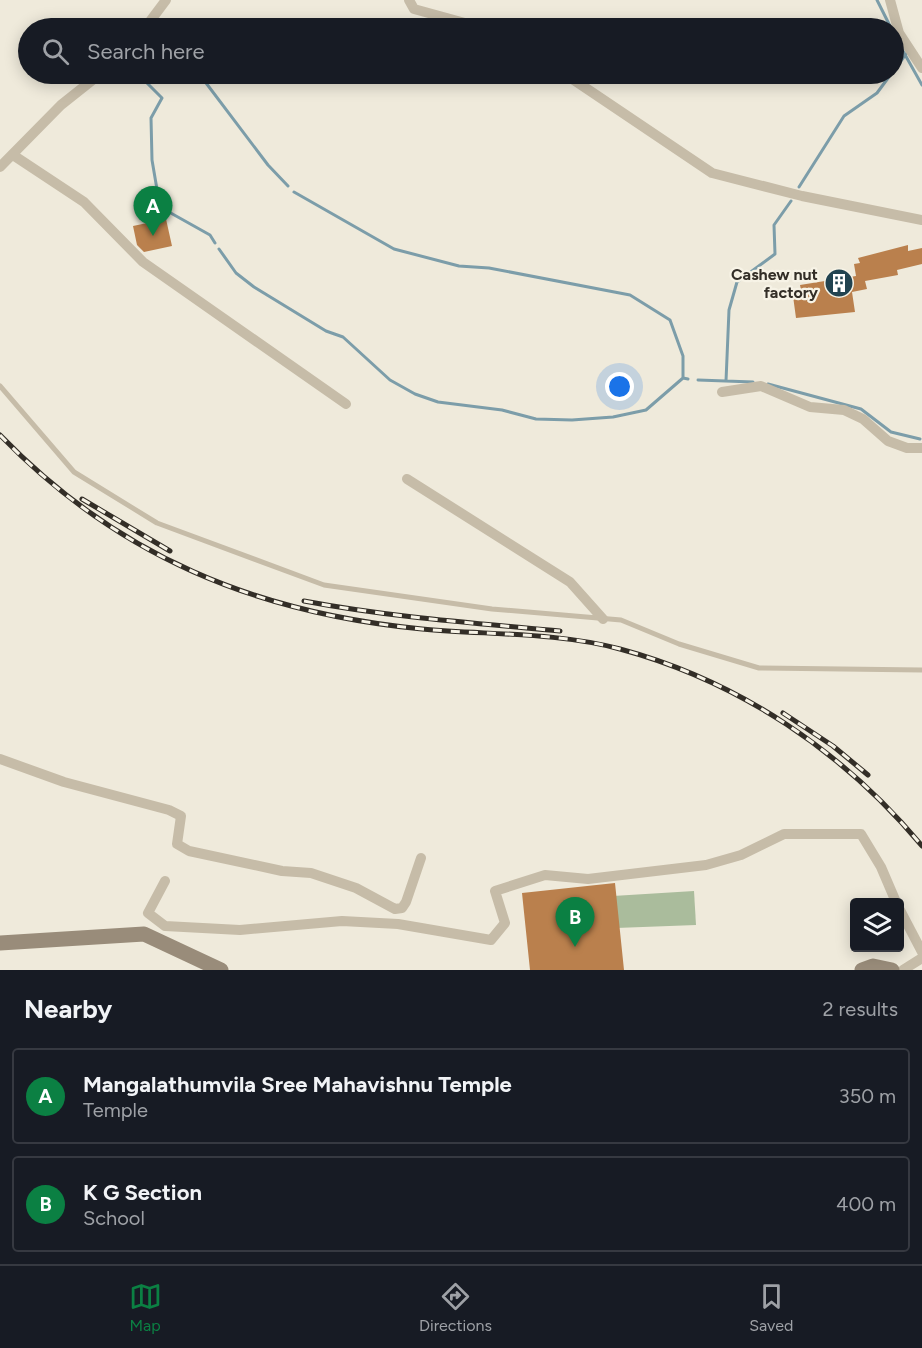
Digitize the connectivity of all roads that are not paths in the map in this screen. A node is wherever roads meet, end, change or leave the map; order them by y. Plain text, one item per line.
1 (166, 0) edge
2 (409, 0) edge
3 (890, 0) edge
4 (152, 18) edge
5 (447, 18) edge
6 (895, 18) edge
7 (904, 41) edge
8 (922, 68) edge
9 (87, 84) edge
10 (580, 84) edge
11 (5, 159) edge
12 (922, 220) edge
13 (0, 386) edge
14 (722, 392) dead end
15 (346, 404) dead end
16 (922, 448) edge
17 (407, 479) dead end
18 (603, 618) junction
19 (922, 670) edge
20 (0, 759) edge
21 (421, 858) dead end
22 (165, 881) dead end
23 (894, 898) edge
24 (904, 918) edge
25 (0, 943) edge
26 (922, 952) edge
27 (922, 958) edge
28 (221, 970) edge
29 (862, 970) edge
30 (892, 970) edge
31 (903, 970) edge

1 - 4 street
2 - 5 street
3 - 6 street
7 - 8 street
9 - 11 street
10 - 12 street
11 - 15 street
13 - 18 lane
14 - 16 street
17 - 18 street
18 - 19 lane
20 - 21 street
22 - 23 street
24 - 26 street
25 - 28 main road
27 - 31 street
29 - 30 main road

